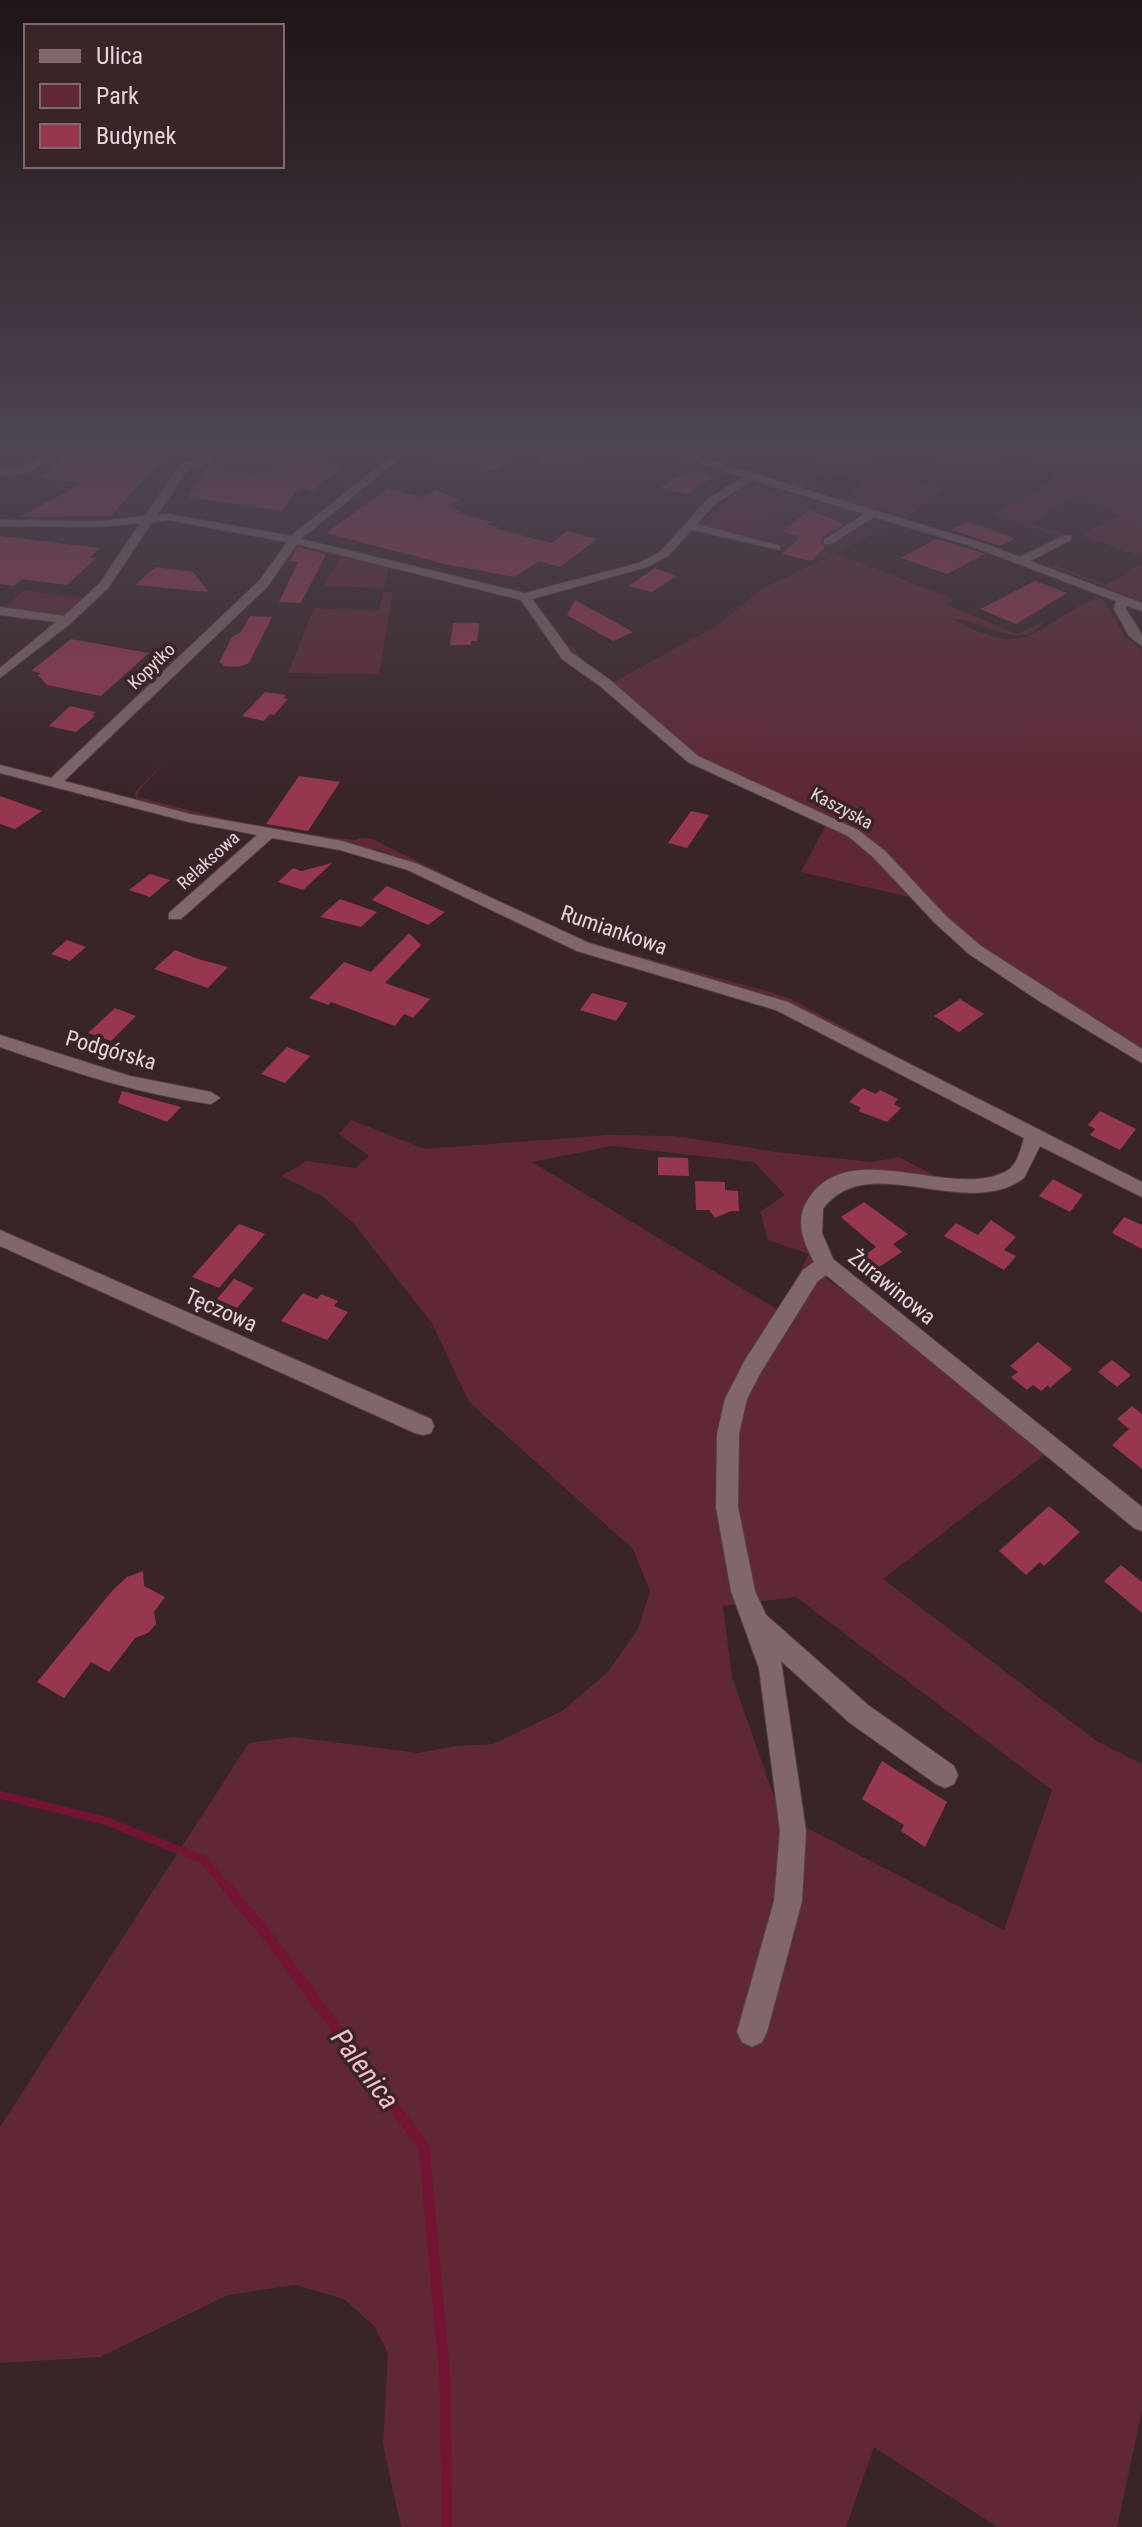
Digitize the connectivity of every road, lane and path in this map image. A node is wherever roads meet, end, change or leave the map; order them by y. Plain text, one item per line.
1 (121, 563) edge
2 (278, 563) edge
3 (386, 563) edge
4 (649, 563) edge
5 (1026, 563) edge
6 (525, 597) junction
7 (1122, 600) junction
8 (1142, 607) edge
9 (0, 611) edge
10 (67, 620) junction
11 (1142, 642) edge
12 (0, 674) edge
13 (0, 769) edge
14 (54, 783) junction
15 (268, 833) junction
16 (175, 916) dead end
17 (0, 1041) edge
18 (1142, 1057) edge
19 (211, 1098) dead end
20 (1034, 1134) junction
21 (1142, 1190) edge
22 (0, 1238) edge
23 (826, 1264) junction
24 (423, 1426) dead end
25 (1142, 1521) edge
26 (757, 1623) junction
27 (945, 1775) dead end
28 (752, 2032) dead end

1 - 10 street
2 - 14 street, Kopytko
3 - 6 street
4 - 6 street
5 - 7 street
6 - 18 street, Kaszyska
7 - 8 street
7 - 11 street
9 - 10 street
10 - 12 street
13 - 14 street, Rumiankowa
14 - 15 street, Rumiankowa
15 - 16 street, Relaksowa
15 - 20 street, Rumiankowa
17 - 19 street, Podgórska
20 - 21 street, Rumiankowa
20 - 23 street, Żurawinowa
22 - 24 street, Tęczowa
23 - 25 street, Żurawinowa
23 - 26 street
26 - 27 street
26 - 28 street

